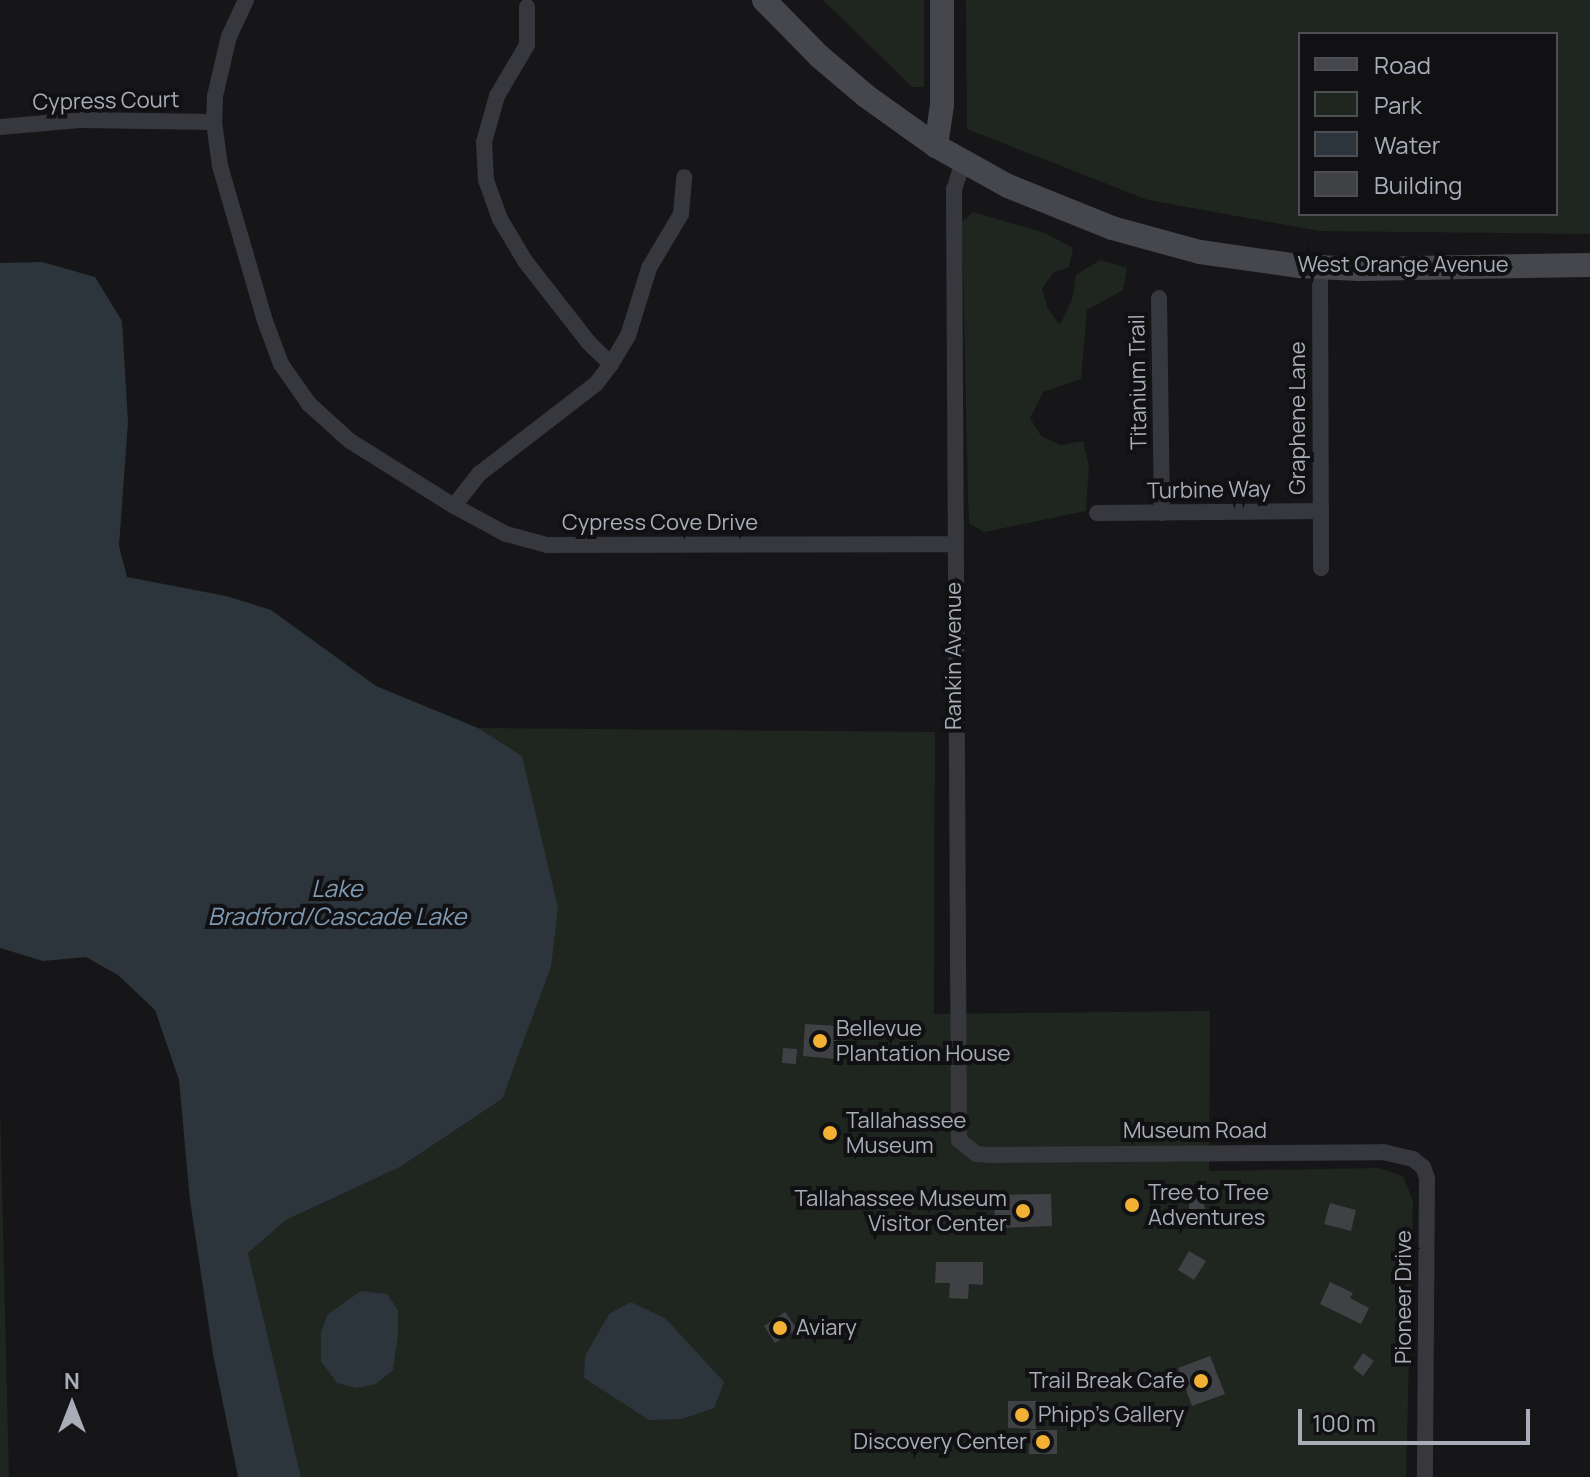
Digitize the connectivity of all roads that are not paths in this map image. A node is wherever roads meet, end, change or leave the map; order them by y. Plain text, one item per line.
1 (246, 0) edge
2 (764, 0) edge
3 (942, 0) edge
4 (527, 7) dead end
5 (214, 122) junction
6 (0, 127) edge
7 (936, 146) junction
8 (963, 162) junction
9 (684, 177) dead end
10 (1590, 265) edge
11 (1320, 267) junction
12 (1159, 298) dead end
13 (611, 364) junction
14 (454, 506) junction
15 (1321, 511) junction
16 (1097, 513) dead end
17 (1162, 513) junction
18 (953, 544) junction
19 (1321, 568) dead end
20 (966, 1149) joint
21 (1423, 1167) joint
22 (1425, 1477) edge

1 - 5 street, Cypress Cove Drive
2 - 7 main road, West Orange Avenue
3 - 7 main road
4 - 13 street
5 - 6 street, Cypress Court
5 - 14 street, Cypress Cove Drive
7 - 8 main road, West Orange Avenue
8 - 11 main road, West Orange Avenue
8 - 18 street, Rankin Avenue
9 - 13 street
10 - 11 main road, West Orange Avenue
11 - 15 street, Graphene Lane
12 - 17 street, Titanium Trail
13 - 14 street
14 - 18 street, Cypress Cove Drive
15 - 17 street, Turbine Way
15 - 19 street, Graphene Lane
16 - 17 street, Turbine Way
18 - 20 street, Rankin Avenue
20 - 21 street, Museum Road
21 - 22 street, Pioneer Drive

